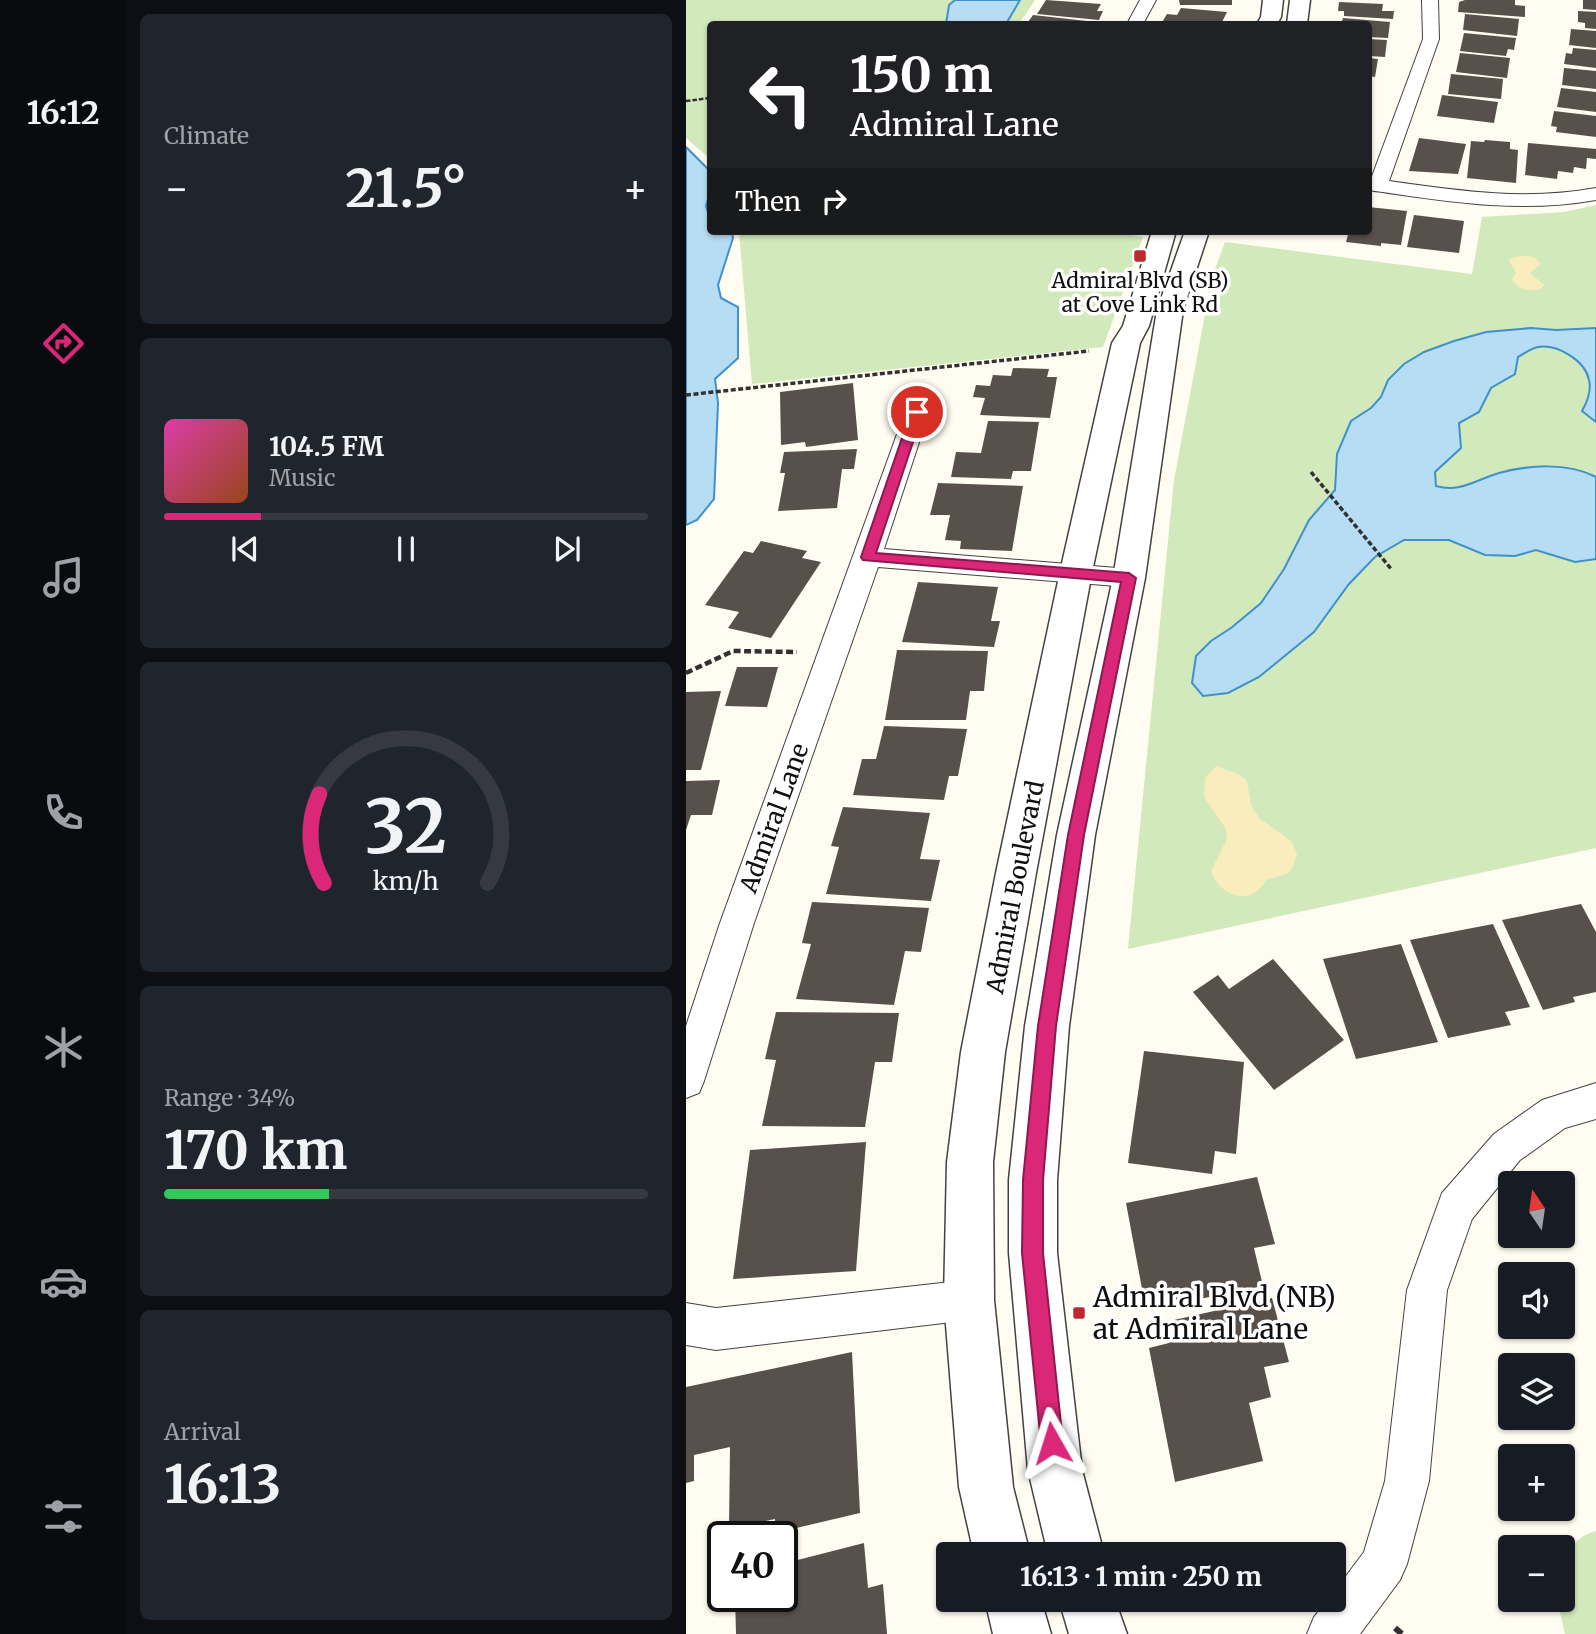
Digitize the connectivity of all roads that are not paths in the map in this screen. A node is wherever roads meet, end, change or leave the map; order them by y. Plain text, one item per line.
1 (1148, 0) edge
2 (1273, 0) edge
3 (1300, 0) edge
4 (1430, 0) edge
5 (1137, 21) edge
6 (1269, 21) edge
7 (1297, 21) edge
8 (1373, 184) edge
9 (1596, 194) edge
10 (1163, 235) edge
11 (1196, 235) edge
12 (917, 412) dead end
13 (867, 557) junction
14 (1076, 572) junction
15 (1129, 578) junction
16 (686, 1081) edge
17 (1596, 1101) edge
18 (969, 1300) junction
19 (686, 1324) edge
20 (999, 1542) edge
21 (1073, 1542) edge
22 (1016, 1612) edge
23 (1091, 1612) edge
24 (1022, 1634) edge
25 (1098, 1634) edge
26 (1331, 1634) edge

1 - 5 street
2 - 6 street
3 - 7 street
4 - 8 street
8 - 9 street
10 - 14 street, Admiral Boulevard
11 - 15 street, Admiral Boulevard
12 - 13 street, Admiral Lane
13 - 14 street
13 - 16 street, Admiral Lane
14 - 15 street
14 - 18 street, Admiral Boulevard
15 - 21 street, Admiral Boulevard
17 - 26 street
18 - 19 street
18 - 20 street, Admiral Boulevard
22 - 24 street
23 - 25 street

